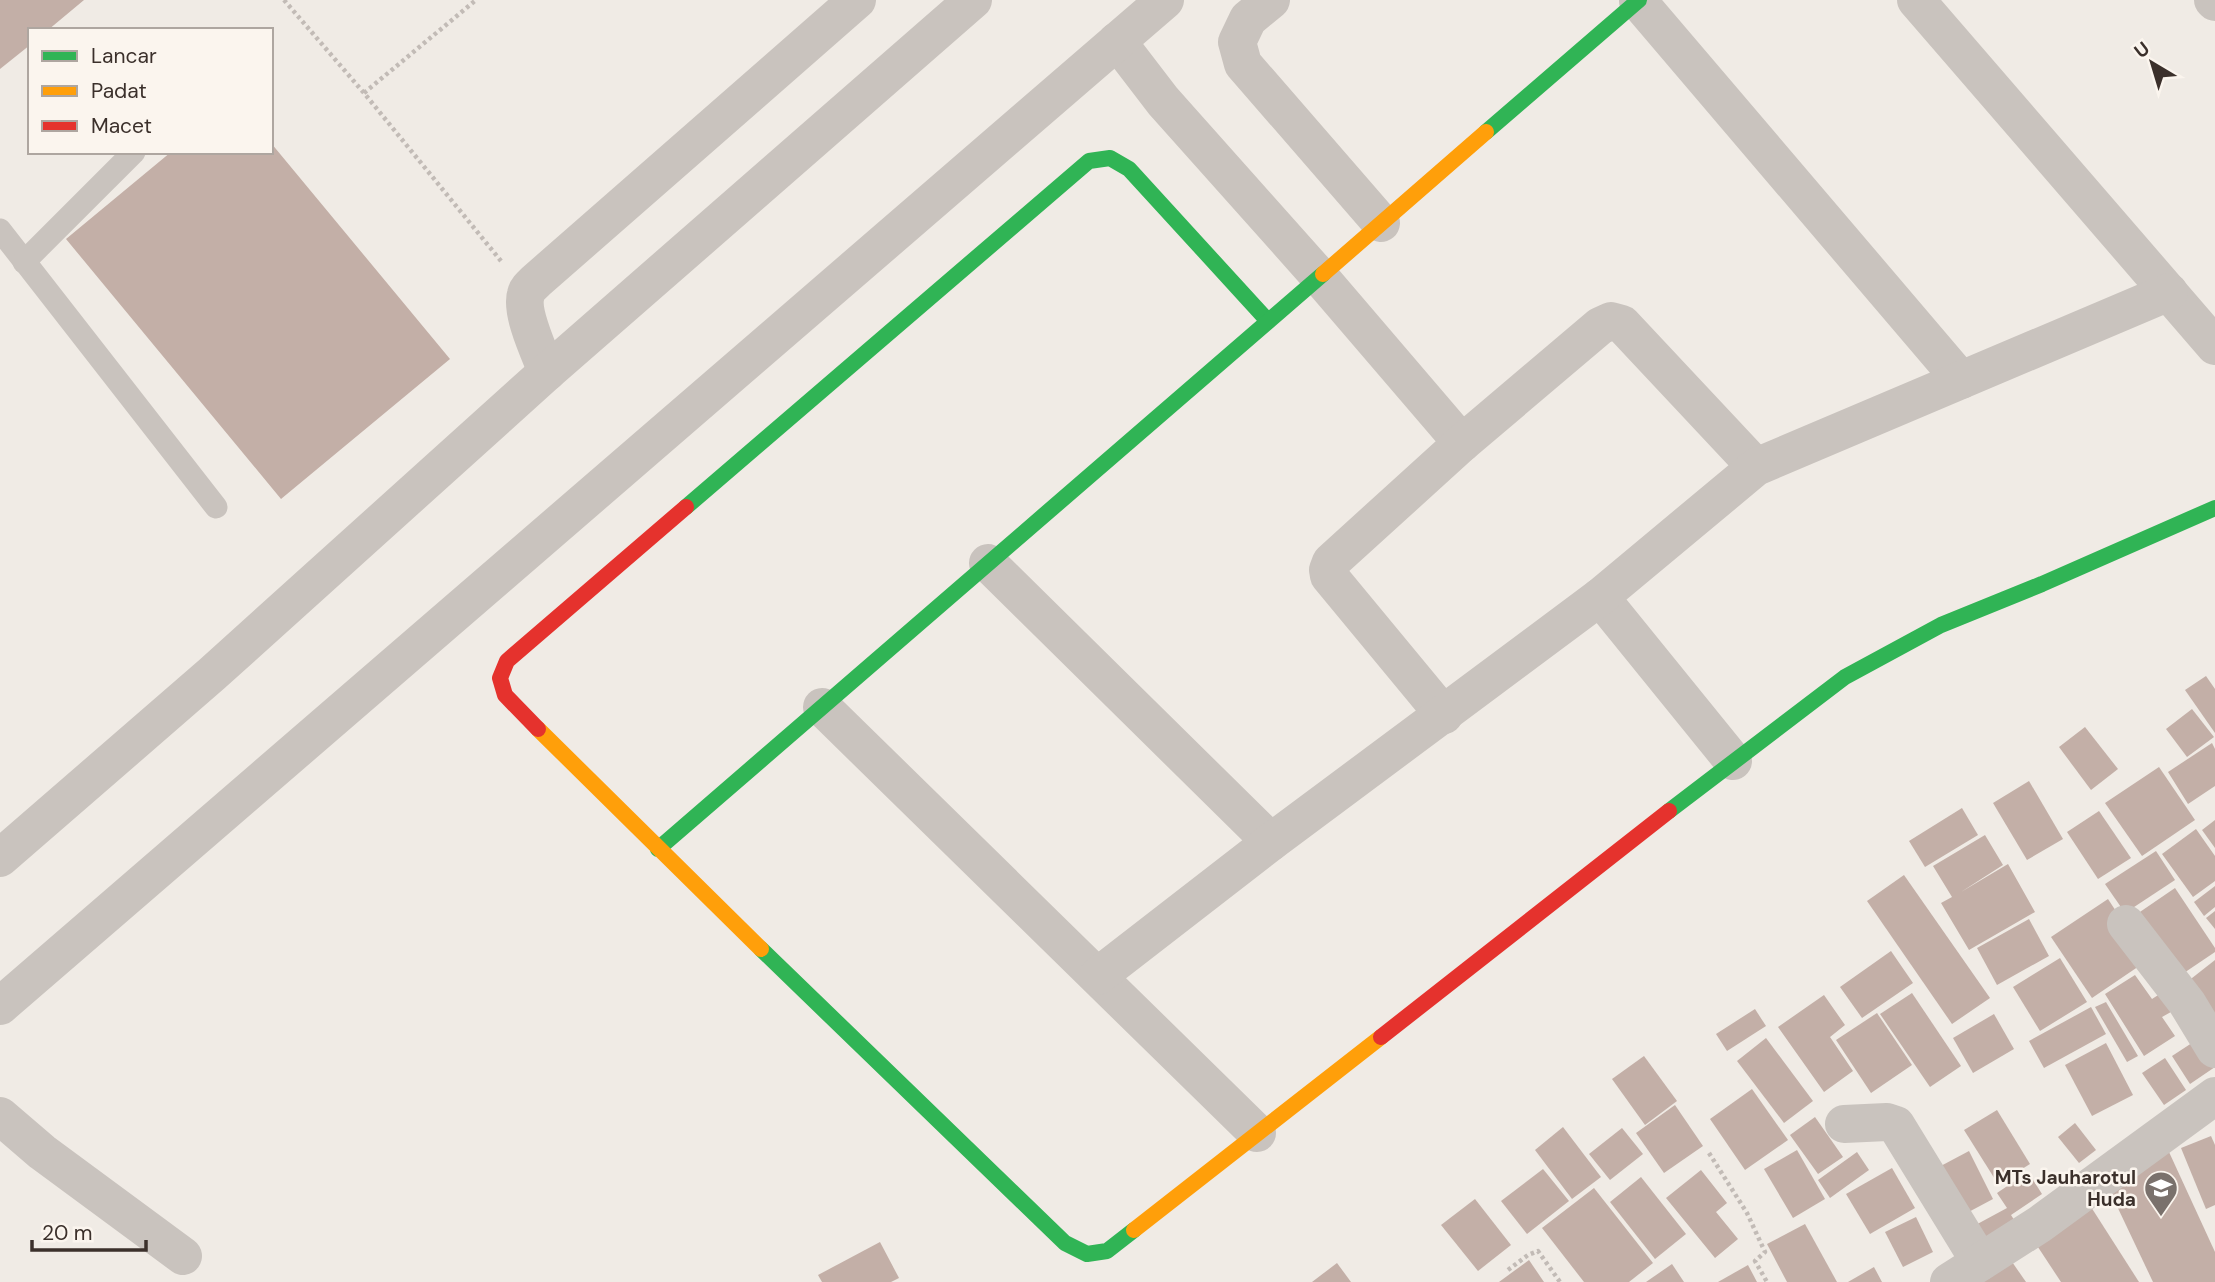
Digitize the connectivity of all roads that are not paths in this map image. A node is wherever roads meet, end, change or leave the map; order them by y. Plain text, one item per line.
1 (857, 0) edge
2 (973, 0) edge
3 (1165, 0) edge
4 (1271, 0) edge
5 (1916, 0) edge
6 (1638, 1) edge
7 (1117, 41) junction
8 (132, 154) edge
9 (1381, 223) junction
10 (0, 230) edge
11 (24, 262) junction
12 (1320, 276) junction
13 (2169, 292) junction
14 (1268, 321) junction
15 (2215, 346) edge
16 (547, 372) junction
17 (1961, 380) junction
18 (1462, 443) junction
19 (1756, 467) junction
20 (216, 507) dead end
21 (2215, 508) edge
22 (988, 563) junction
23 (1600, 597) junction
24 (822, 707) junction
25 (1444, 715) junction
26 (1733, 761) junction
27 (1271, 842) junction
28 (658, 849) junction
29 (0, 858) edge
30 (2126, 924) dead end
31 (1098, 976) junction
32 (0, 1006) edge
33 (2215, 1049) edge
34 (2215, 1096) edge
35 (0, 1116) edge
36 (1844, 1124) dead end
37 (1258, 1133) junction
38 (183, 1256) dead end
39 (1965, 1272) edge

1 - 16 street
2 - 16 street
3 - 7 street
4 - 9 street
5 - 13 street
6 - 9 street
6 - 17 street
7 - 12 street
7 - 32 street
8 - 11 lane
9 - 12 street
10 - 11 lane
11 - 20 lane
12 - 14 street
12 - 18 street
13 - 15 street
13 - 17 street
14 - 22 street
14 - 28 street
16 - 29 street
17 - 19 street
18 - 19 street
18 - 25 street
19 - 23 street
21 - 26 street
22 - 24 street
22 - 27 street
23 - 25 street
23 - 26 street
24 - 28 street
24 - 31 street
25 - 27 street
26 - 37 street
27 - 31 street
28 - 37 street
30 - 33 street
31 - 37 street
34 - 39 street
35 - 38 street
36 - 39 street

